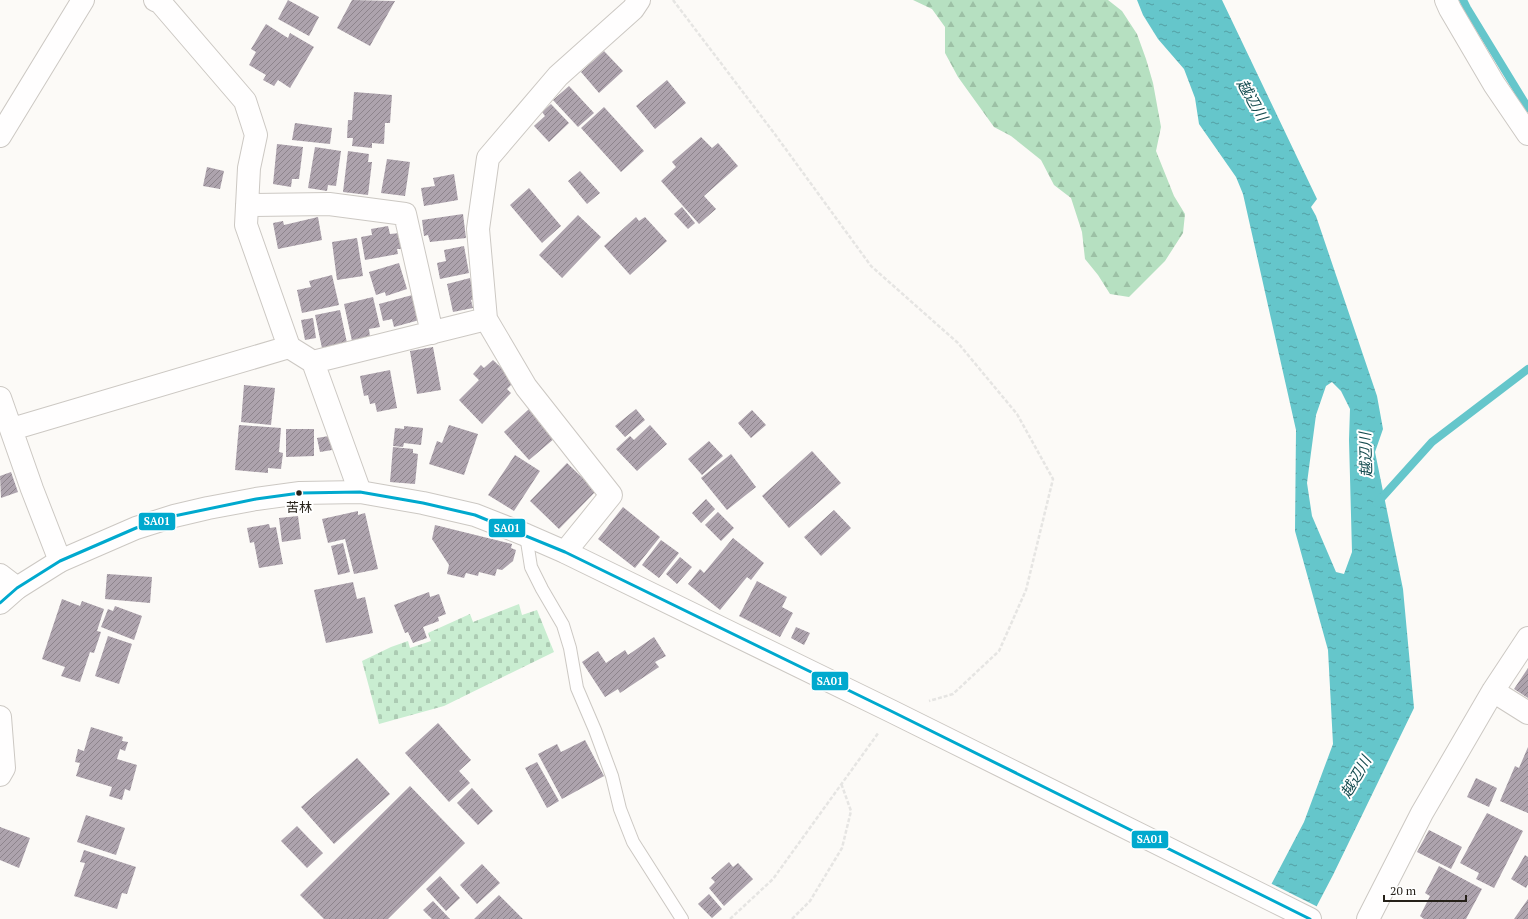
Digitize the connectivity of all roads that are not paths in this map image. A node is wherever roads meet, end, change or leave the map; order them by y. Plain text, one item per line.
1 (84, 0) edge
2 (155, 0) edge
3 (639, 0) edge
4 (1446, 0) edge
5 (1528, 134) edge
6 (0, 136) edge
7 (247, 205) junction
8 (486, 319) junction
9 (432, 332) junction
10 (289, 347) junction
11 (313, 362) junction
12 (0, 398) edge
13 (12, 429) junction
14 (360, 492) junction
15 (526, 535) junction
16 (565, 552) junction
17 (60, 562) junction
18 (0, 575) edge
19 (17, 588) junction
20 (0, 604) edge
21 (1528, 638) edge
22 (1493, 691) junction
23 (1528, 713) edge
24 (0, 717) edge
25 (0, 775) edge
26 (682, 919) edge
27 (1310, 919) edge
28 (1368, 919) edge

1 - 6 street
2 - 7 street
3 - 8 street
4 - 5 street
7 - 9 street
7 - 10 street
8 - 9 street
8 - 16 street
9 - 11 street
10 - 11 street
10 - 13 street
11 - 14 street
12 - 13 street
13 - 17 street
14 - 15 street
14 - 17 street
15 - 16 street
15 - 26 lane
16 - 27 street
17 - 19 street
18 - 19 street
19 - 20 street
21 - 22 street
22 - 23 street
22 - 28 street
24 - 25 street

